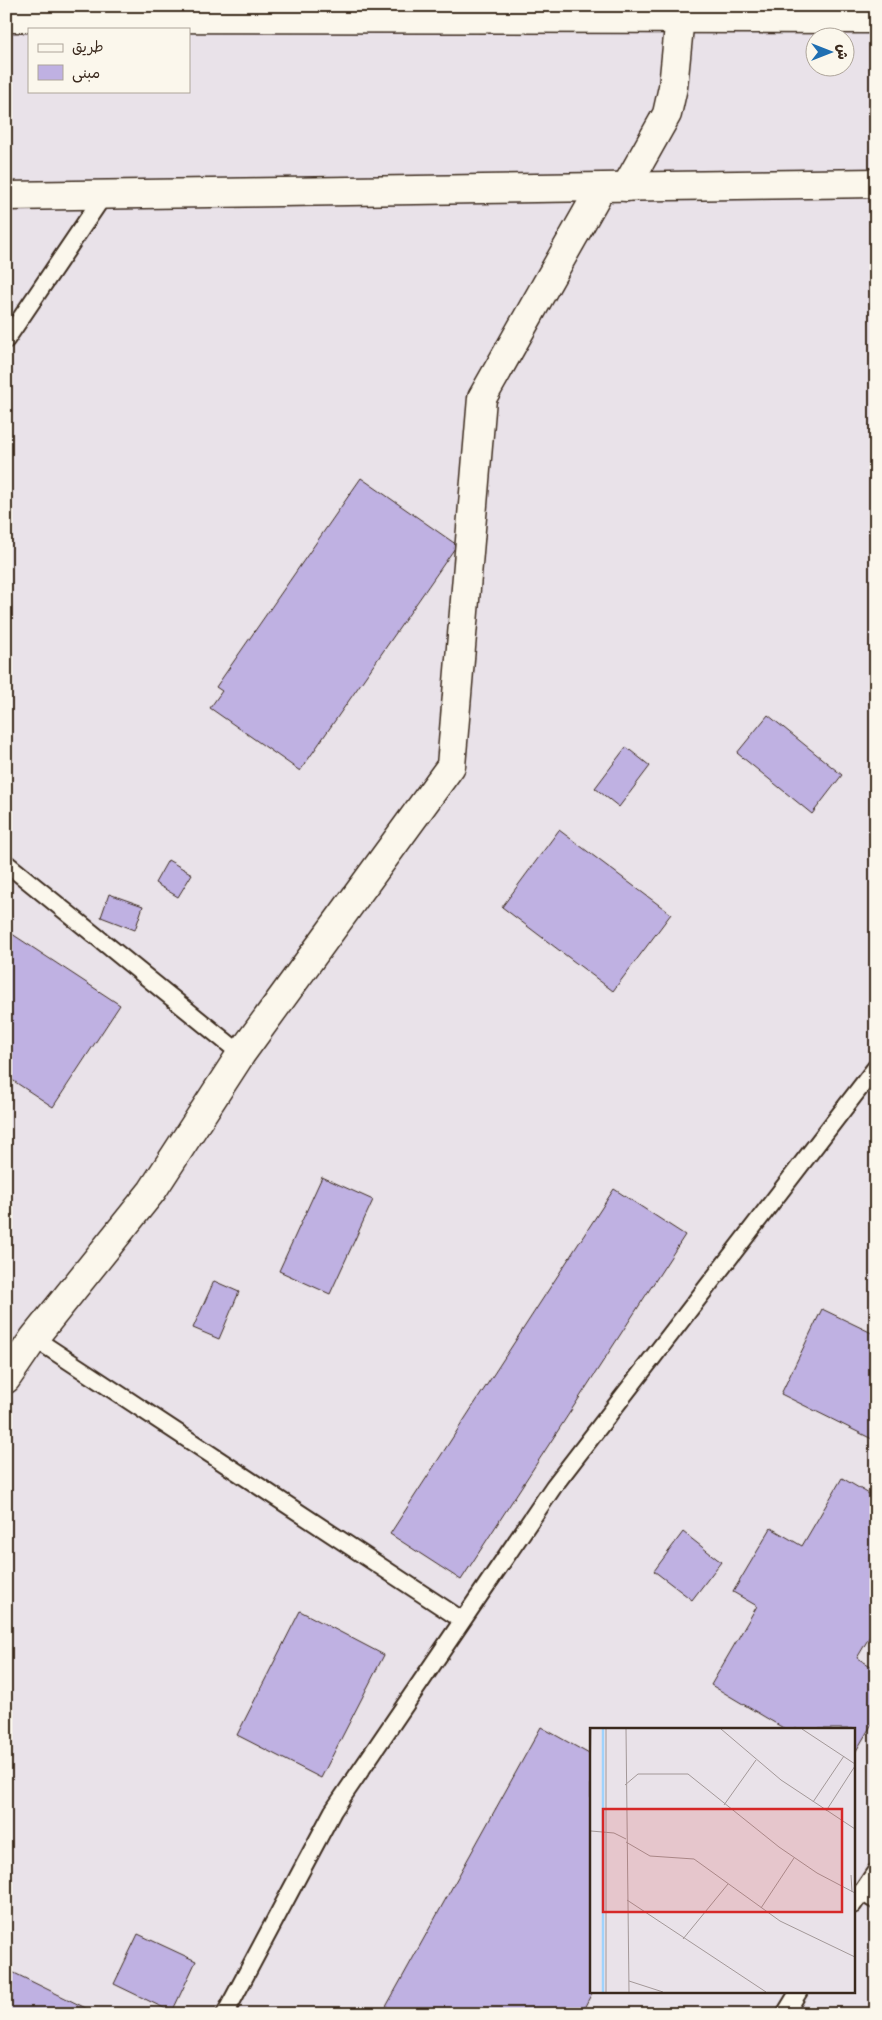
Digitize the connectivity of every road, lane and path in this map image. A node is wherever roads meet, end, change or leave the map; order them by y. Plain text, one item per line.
1 (681, 13) edge
2 (6, 18) edge
3 (876, 19) edge
4 (876, 183) edge
5 (613, 187) junction
6 (104, 195) junction
7 (6, 196) edge
8 (6, 340) edge
9 (6, 863) edge
10 (241, 1054) junction
11 (876, 1067) edge
12 (34, 1338) junction
13 (6, 1379) edge
14 (462, 1620) junction
15 (876, 1871) edge
16 (857, 1898) edge
17 (876, 1901) edge
18 (798, 1992) edge
19 (225, 2014) edge
20 (785, 2014) edge

1 - 2 street
1 - 3 street
1 - 5 street
4 - 5 street
5 - 6 street
5 - 10 street
6 - 7 street
6 - 8 lane
9 - 10 lane
10 - 12 street
11 - 14 lane
12 - 13 street
12 - 14 lane
14 - 19 lane
15 - 16 lane
16 - 17 lane
18 - 20 lane

